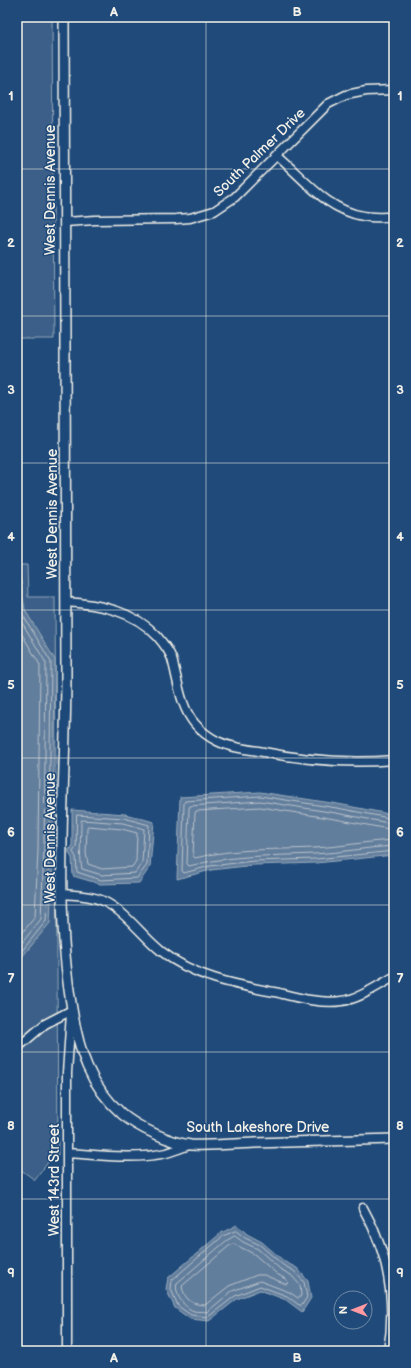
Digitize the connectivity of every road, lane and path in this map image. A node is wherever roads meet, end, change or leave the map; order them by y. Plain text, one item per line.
1 (64, 17) edge
2 (394, 90) edge
3 (276, 155) junction
4 (394, 217) edge
5 (65, 222) junction
6 (66, 602) junction
7 (394, 760) edge
8 (62, 894) junction
9 (394, 977) edge
10 (72, 1010) junction
11 (17, 1048) edge
12 (394, 1139) edge
13 (189, 1145) junction
14 (67, 1153) junction
15 (363, 1208) dead end
16 (67, 1351) edge
17 (388, 1351) edge

1 - 5 street, West Dennis Avenue
2 - 3 street, South Palmer Drive
3 - 4 street
3 - 5 street, South Palmer Drive
5 - 6 street, West Dennis Avenue
6 - 7 street
6 - 8 street, West Dennis Avenue
8 - 9 street
8 - 10 street, West Dennis Avenue
10 - 11 street
10 - 13 street, South Lakeshore Drive
10 - 14 street, West 143rd Street
12 - 13 street, South Lakeshore Drive
13 - 14 street
14 - 16 street, West 143rd Street
15 - 17 street

